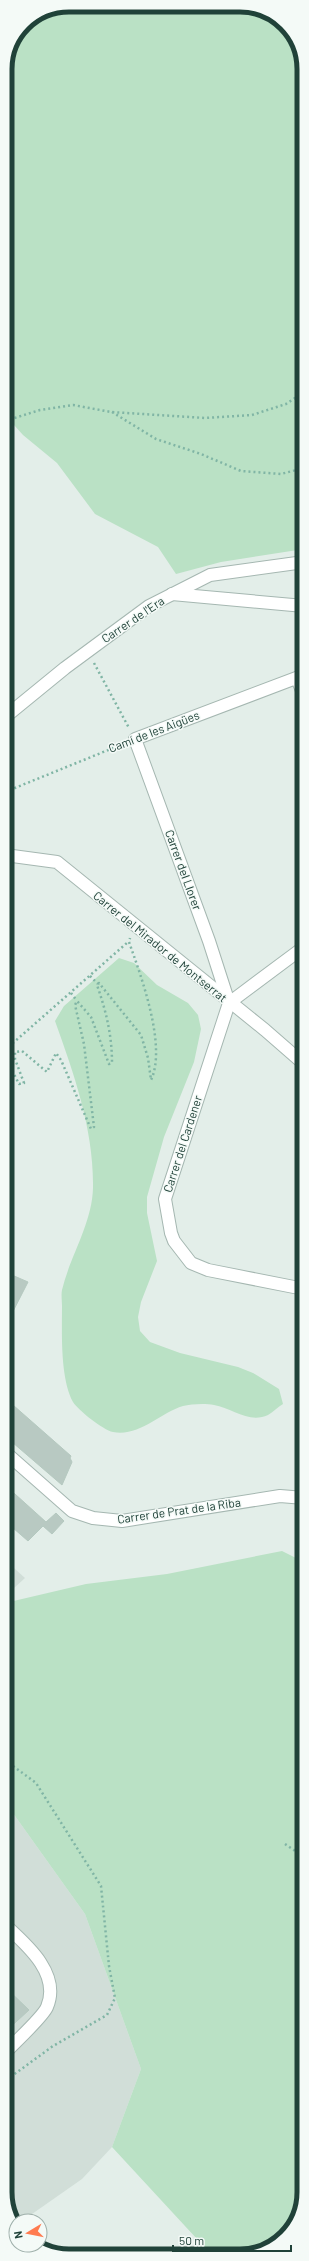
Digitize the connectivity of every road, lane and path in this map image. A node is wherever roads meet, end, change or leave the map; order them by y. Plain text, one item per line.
1 (297, 397) edge
2 (111, 412) junction
3 (12, 419) edge
4 (297, 470) edge
5 (297, 563) edge
6 (172, 594) junction
7 (297, 605) edge
8 (88, 651) junction
9 (297, 678) edge
10 (12, 711) edge
11 (135, 739) junction
12 (12, 789) edge
13 (12, 857) edge
14 (131, 936) dead end
15 (128, 942) junction
16 (297, 952) edge
17 (90, 976) junction
18 (98, 984) junction
19 (71, 994) junction
20 (77, 1002) junction
21 (229, 1003) junction
22 (12, 1044) edge
23 (291, 1053) junction
24 (297, 1055) edge
25 (297, 1058) edge
26 (12, 1070) edge
27 (297, 1288) edge
28 (12, 1458) edge
29 (297, 1497) edge
30 (12, 1765) edge
31 (285, 1844) dead end
32 (297, 1852) edge
33 (12, 1931) edge
34 (12, 2045) edge
35 (12, 2076) edge

1 - 2 path
2 - 3 path
2 - 4 path
5 - 6 street, Carrer de l'Era
6 - 7 street
6 - 8 street, Carrer de l'Era
8 - 10 street, Carrer de l'Era
8 - 11 path
9 - 11 street, Camí de les Aigües
11 - 12 path, Camí de les Aigües
11 - 21 street, Carrer del Llorer
13 - 21 street, Carrer del Mirador de Montserrat
14 - 15 path
15 - 17 path
15 - 18 path
16 - 21 street
17 - 18 path
17 - 19 path
18 - 20 path
19 - 20 path
19 - 22 path
20 - 26 path
21 - 23 street, Carrer del Mirador de Montserrat
21 - 27 street, Carrer del Cardener
23 - 24 street
23 - 25 street, Carrer del Mirador de Montserrat
28 - 29 street, Carrer de Prat de la Riba
30 - 35 path
31 - 32 path
33 - 34 street

